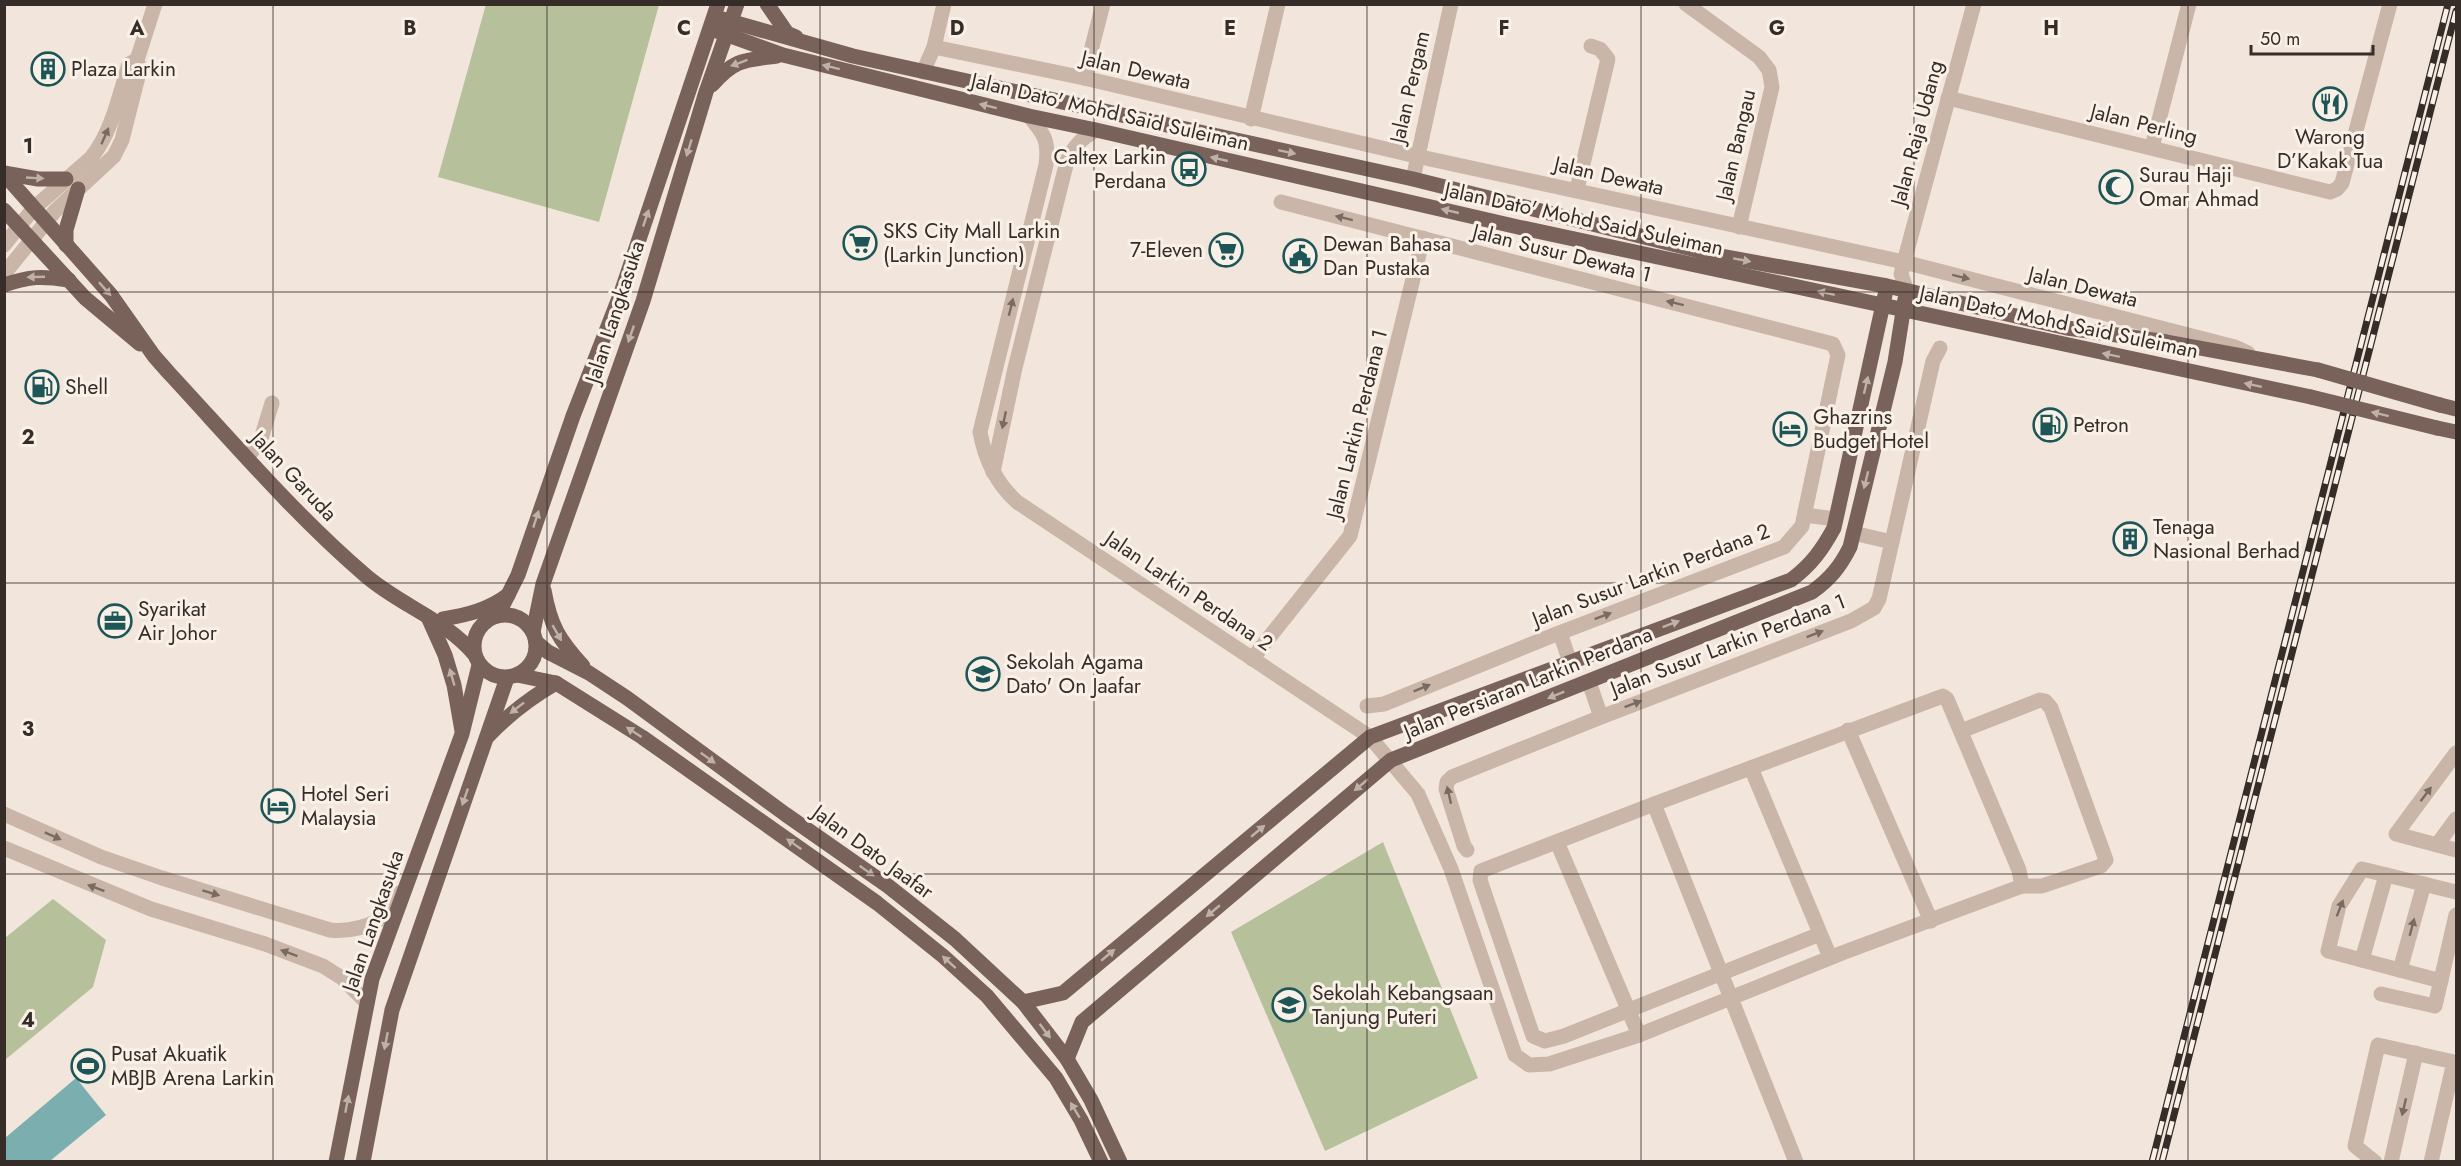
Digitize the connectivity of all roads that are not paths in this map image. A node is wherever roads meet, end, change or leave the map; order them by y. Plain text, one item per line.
1 (155, 4) edge
2 (737, 4) edge
3 (767, 4) edge
4 (944, 4) edge
5 (1103, 4) edge
6 (1278, 4) edge
7 (1451, 4) edge
8 (1686, 4) edge
9 (1974, 4) edge
10 (2189, 4) edge
11 (2390, 4) edge
12 (715, 17) edge
13 (728, 28) junction
14 (808, 44) junction
15 (934, 46) junction
16 (1591, 46) dead end
17 (783, 55) junction
18 (137, 60) junction
19 (923, 72) junction
20 (1083, 78) junction
21 (706, 92) junction
22 (1948, 98) junction
23 (1029, 117) junction
24 (1251, 119) junction
25 (1096, 130) junction
26 (1250, 144) junction
27 (2152, 147) junction
28 (1416, 156) junction
29 (1246, 165) junction
30 (4, 174) edge
31 (66, 178) junction
32 (1413, 179) junction
33 (78, 189) junction
34 (1577, 189) junction
35 (1281, 202) dead end
36 (34, 208) junction
37 (4, 210) edge
38 (46, 222) junction
39 (19, 226) junction
40 (1739, 227) junction
41 (1423, 238) junction
42 (32, 240) junction
43 (4, 245) edge
44 (66, 245) junction
45 (1903, 268) junction
46 (4, 274) edge
47 (69, 280) junction
48 (4, 285) edge
49 (1887, 286) junction
50 (1907, 291) junction
51 (1883, 305) junction
52 (1904, 309) junction
53 (1833, 344) joint
54 (1940, 348) dead end
55 (154, 356) junction
56 (2272, 362) junction
57 (272, 403) dead end
58 (2457, 409) edge
59 (2457, 432) edge
60 (247, 457) junction
61 (993, 472) junction
62 (1805, 515) junction
63 (1836, 519) junction
64 (1853, 533) junction
65 (1892, 542) junction
66 (543, 584) junction
67 (510, 593) junction
68 (423, 613) junction
69 (493, 617) junction
70 (443, 620) junction
71 (1560, 633) junction
72 (534, 637) junction
73 (1252, 659) junction
74 (477, 660) junction
75 (1570, 662) junction
76 (589, 673) junction
77 (512, 676) junction
78 (1588, 682) junction
79 (556, 683) junction
80 (1367, 706) dead end
81 (1601, 717) junction
82 (1848, 730) junction
83 (1961, 731) junction
84 (462, 734) junction
85 (1370, 737) junction
86 (484, 742) junction
87 (2457, 753) edge
88 (1391, 760) junction
89 (1751, 768) junction
90 (1654, 804) junction
91 (4, 814) edge
92 (2457, 819) edge
93 (1557, 842) junction
94 (2437, 845) junction
95 (4, 849) edge
96 (1467, 850) dead end
97 (2457, 850) edge
98 (411, 872) junction
99 (2386, 875) junction
100 (2424, 884) junction
101 (2022, 886) junction
102 (2457, 892) edge
103 (2457, 915) edge
104 (1931, 921) junction
105 (1821, 934) junction
106 (1830, 957) junction
107 (2362, 960) junction
108 (2400, 970) junction
109 (1722, 972) junction
110 (2441, 981) junction
111 (2381, 994) dead end
112 (1732, 997) junction
113 (1023, 1002) junction
114 (367, 1003) junction
115 (1628, 1011) junction
116 (1639, 1035) junction
117 (2416, 1053) junction
118 (1067, 1059) junction
119 (336, 1161) edge
120 (363, 1161) edge
121 (1101, 1161) edge
122 (1120, 1161) edge
123 (1796, 1161) edge
124 (2375, 1161) edge
125 (2391, 1161) edge
126 (2431, 1161) edge

1 - 18 street
2 - 13 main road, Jalan Langkasuka
3 - 14 main road
4 - 15 street
5 - 20 street
6 - 24 street
7 - 28 street, Jalan Pergam
8 - 40 street, Jalan Bangau
9 - 22 street, Jalan Raja Udang
10 - 27 street
11 - 27 street, Jalan Perling
12 - 13 main road
67 -> 12 main road, Jalan Langkasuka
13 - 14 main road, Jalan Dato' Mohd Said Suleiman
13 - 17 main road, Jalan Dato' Mohd Said Suleiman
13 - 21 main road, Jalan Langkasuka
14 - 19 main road, Jalan Dato' Mohd Said Suleiman
15 - 19 street
15 - 20 street, Jalan Dewata
16 - 34 street
17 -> 21 main road
23 -> 17 main road, Jalan Dato' Mohd Said Suleiman
31 -> 18 street
18 - 33 street
19 - 26 main road, Jalan Dato' Mohd Said Suleiman
20 - 24 street, Jalan Dewata
21 -> 66 main road, Jalan Langkasuka
22 - 27 street, Jalan Perling
22 - 45 street, Jalan Raja Udang
23 - 25 main road, Jalan Dato' Mohd Said Suleiman
61 -> 23 street, Jalan Larkin Perdana 2
24 - 28 street, Jalan Dewata
29 -> 25 main road, Jalan Dato' Mohd Said Suleiman
25 -> 61 street
26 - 29 main road
26 -> 32 main road, Jalan Dato' Mohd Said Suleiman
28 - 32 street, Jalan Pergam
28 - 34 street, Jalan Dewata
51 -> 29 main road, Jalan Dato' Mohd Said Suleiman
30 -> 31 main road
30 - 36 main road, Jalan Garuda
31 - 36 street
32 -> 49 main road, Jalan Dato' Mohd Said Suleiman
33 - 38 street
33 - 44 main road
34 - 40 street, Jalan Dewata
41 -> 35 street, Jalan Susur Dewata 1
36 - 38 main road, Jalan Garuda
36 - 39 street
37 - 39 main road, Jalan Garuda
38 - 42 street
38 - 44 main road, Jalan Garuda
39 - 42 main road, Jalan Garuda
39 - 43 street
40 - 45 street, Jalan Dewata
53 -> 41 street, Jalan Susur Dewata 1
41 - 73 street, Jalan Larkin Perdana 1
42 - 46 street
42 - 47 main road, Jalan Garuda
44 -> 55 main road, Jalan Garuda
45 - 49 street
45 - 50 street
45 -> 56 street, Jalan Dewata
47 -> 48 main road
47 - 55 main road, Jalan Garuda
49 - 50 main road, Jalan Dato' Mohd Said Suleiman
49 - 51 main road, Jalan Persiaran Larkin Perdana
50 - 52 main road, Jalan Persiaran Larkin Perdana
50 - 56 main road, Jalan Dato' Mohd Said Suleiman
51 - 52 main road, Jalan Dato' Mohd Said Suleiman
63 -> 51 main road, Jalan Persiaran Larkin Perdana
59 -> 52 main road, Jalan Dato' Mohd Said Suleiman, bridge
52 -> 64 main road, Jalan Persiaran Larkin Perdana
53 - 62 street, Jalan Susur Larkin Perdana 2
54 - 65 street, Jalan Susur Larkin Perdana 1
55 - 60 main road, Jalan Garuda
56 - 58 main road, Jalan Dato' Mohd Said Suleiman, bridge
57 - 60 street
60 - 68 main road, Jalan Garuda
61 - 73 street, Jalan Larkin Perdana 2
62 - 63 street
71 -> 62 street, Jalan Susur Larkin Perdana 2
75 -> 63 main road, Jalan Persiaran Larkin Perdana
64 - 65 street
64 - 78 main road, Jalan Persiaran Larkin Perdana
81 -> 65 street, Jalan Susur Larkin Perdana 1
66 - 72 main road, Jalan Langkasuka
66 -> 76 main road
67 - 69 main road, Jalan Langkasuka
67 - 70 main road
68 - 70 main road, Jalan Garuda
68 - 74 main road, Jalan Garuda
84 -> 68 main road
69 - 70 main road, Jalan Garuda
69 - 72 main road
69 - 74 main road
71 - 75 street
80 -> 71 street, Jalan Susur Larkin Perdana 2
72 - 76 main road, Jalan Dato Jaafar
72 - 77 main road
73 - 85 street, Jalan Larkin Perdana 2
74 - 77 main road
74 - 84 main road, Jalan Langkasuka
75 - 85 main road, Jalan Persiaran Larkin Perdana
76 -> 113 main road, Jalan Dato Jaafar
77 - 79 main road, Jalan Dato Jaafar
77 - 86 main road
78 - 81 street
78 -> 88 main road, Jalan Persiaran Larkin Perdana
79 -> 86 main road
121 -> 79 main road, Jalan Dato Jaafar
96 -> 81 street, Jalan Susur Larkin Perdana 1
82 - 83 street
82 - 89 street
82 - 104 street
83 - 101 street
83 - 101 street, Jalan Larkin Perdana 2
84 - 98 main road, Jalan Langkasuka
85 - 88 street, Jalan Larkin Perdana 2
113 -> 85 main road, Jalan Persiaran Larkin Perdana
86 -> 120 main road
94 -> 87 street
88 - 116 street, Jalan Larkin Perdana 2
88 -> 118 main road, Jalan Persiaran Larkin Perdana
89 - 90 street
89 - 105 street
90 - 93 street
90 - 109 street
91 -> 98 street
92 - 94 street
93 - 115 street
93 - 115 street
94 - 97 street
114 -> 95 street
98 - 114 main road, Jalan Langkasuka
99 - 100 street
99 - 107 street
107 -> 99 street
100 - 102 street
108 -> 100 street
101 - 104 street, Jalan Larkin Perdana 2
103 - 110 street
104 - 106 street, Jalan Larkin Perdana 2
105 - 106 street
105 - 109 street
106 - 112 street, Jalan Larkin Perdana 2
107 - 108 street
108 - 110 street
109 - 112 street
109 - 115 street
110 - 111 street
112 - 116 street, Jalan Larkin Perdana 2
112 - 123 street
113 -> 118 main road, Jalan Dato Jaafar
119 -> 114 main road, Jalan Langkasuka
115 - 116 street
117 - 124 street
117 -> 125 street
117 - 126 street
118 - 122 main road, Jalan Dato Jaafar

